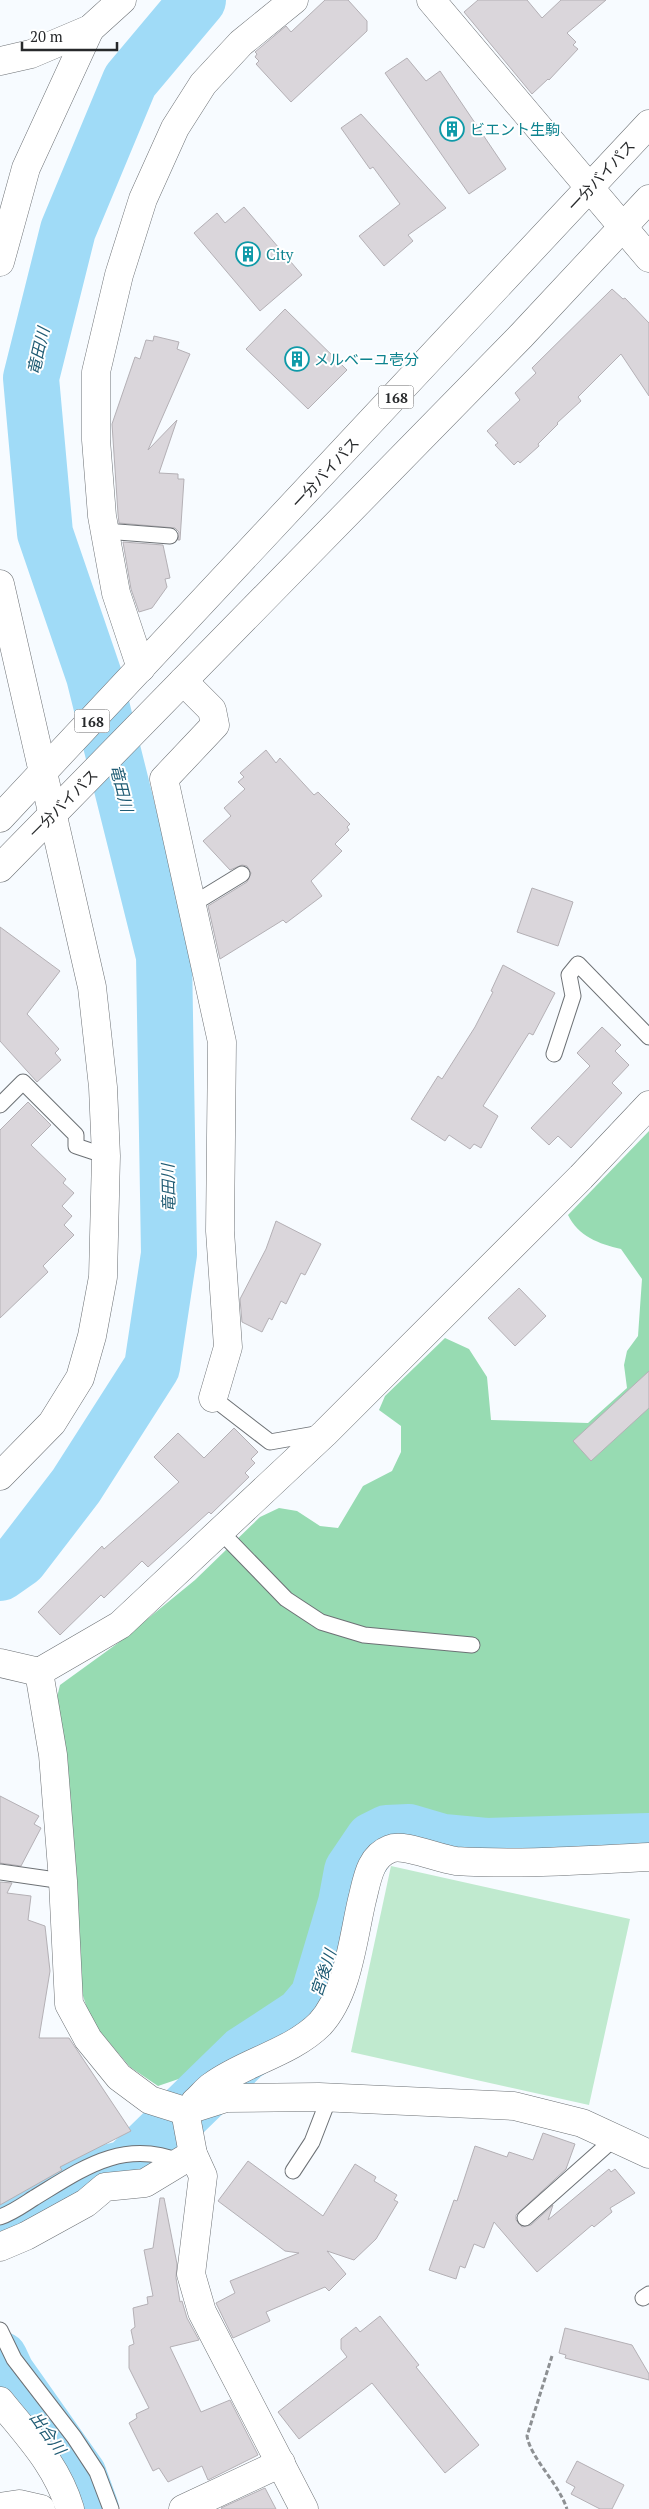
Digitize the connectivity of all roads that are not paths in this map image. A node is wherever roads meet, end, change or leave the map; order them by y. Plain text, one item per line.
1 (122, 0) edge
2 (294, 0) edge
3 (431, 0) edge
4 (90, 29) junction
5 (0, 61) edge
6 (649, 124) edge
7 (590, 187) junction
8 (649, 199) edge
9 (622, 228) junction
10 (3, 232) edge
11 (649, 258) edge
12 (0, 262) edge
13 (105, 531) junction
14 (170, 536) dead end
15 (0, 584) edge
16 (141, 668) junction
17 (183, 681) junction
18 (43, 773) junction
19 (53, 813) junction
20 (0, 818) edge
21 (0, 868) edge
22 (242, 874) dead end
23 (193, 904) junction
24 (649, 1037) edge
25 (554, 1054) dead end
26 (649, 1105) edge
27 (0, 1106) edge
28 (106, 1156) junction
29 (214, 1398) joint
30 (325, 1433) junction
31 (0, 1476) edge
32 (220, 1531) junction
33 (472, 1645) dead end
34 (0, 1662) edge
35 (39, 1672) junction
36 (649, 1857) edge
37 (0, 1872) edge
38 (63, 1881) junction
39 (329, 2098) junction
40 (185, 2111) junction
41 (615, 2138) junction
42 (649, 2154) edge
43 (187, 2158) junction
44 (293, 2171) dead end
45 (0, 2217) edge
46 (525, 2218) dead end
47 (0, 2246) edge
48 (0, 2330) edge
49 (0, 2402) edge
50 (281, 2463) junction
51 (0, 2506) edge
52 (41, 2509) edge
53 (70, 2509) edge
54 (111, 2509) edge
55 (183, 2509) edge
56 (304, 2509) edge

1 - 4 main road
2 - 13 main road
3 - 7 main road
4 - 5 main road
4 - 10 main road
6 - 7 main road, 一分バイパス / 168
7 - 9 main road
7 - 16 main road, 一分バイパス / 168
8 - 9 main road, 一分バイパス / 168
9 - 11 main road
9 - 17 main road, 一分バイパス / 168
10 - 12 main road
13 - 14 lane
13 - 16 main road
15 - 18 main road
16 - 18 main road, 一分バイパス / 168
17 - 19 main road, 一分バイパス / 168
17 - 23 main road
18 - 19 main road
18 - 20 main road, 一分バイパス / 168
19 - 21 main road, 一分バイパス / 168
19 - 28 main road
22 - 23 lane
23 - 29 main road
24 - 25 lane
26 - 30 main road
27 - 28 lane
28 - 31 main road
29 - 30 lane
30 - 32 main road
32 - 33 lane
32 - 35 main road
34 - 35 main road
35 - 38 main road
36 - 40 main road
37 - 38 lane
38 - 40 main road
39 - 40 main road
39 - 41 main road
39 - 44 lane
40 - 43 main road
41 - 42 main road
41 - 46 lane
43 - 45 lane
43 - 47 main road
43 - 50 main road
48 - 54 lane
49 - 53 main road
50 - 55 main road
50 - 56 main road
51 - 52 main road

